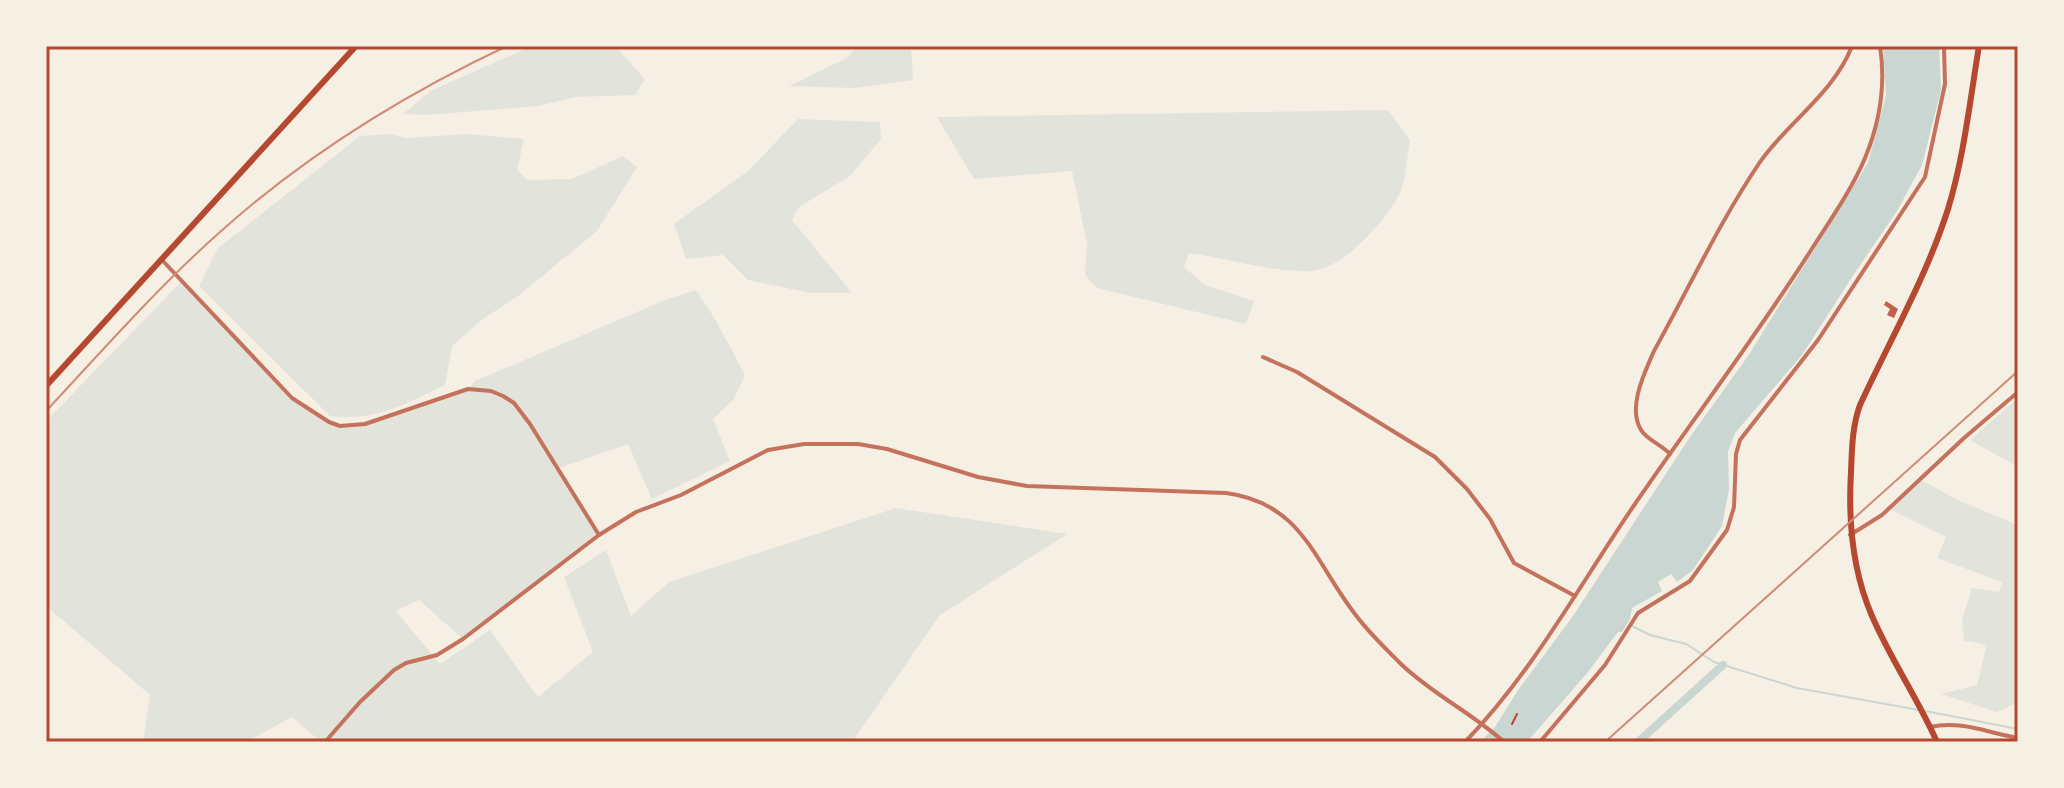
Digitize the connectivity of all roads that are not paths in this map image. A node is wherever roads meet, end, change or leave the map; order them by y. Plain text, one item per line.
1 (356, 46) edge
2 (1852, 46) edge
3 (1880, 46) edge
4 (1944, 46) edge
5 (1979, 46) edge
6 (160, 260) junction
7 (1263, 357) dead end
8 (46, 386) edge
9 (2018, 392) edge
10 (1670, 454) junction
11 (599, 535) junction
12 (1850, 535) junction
13 (1576, 596) junction
14 (1484, 724) junction
15 (1930, 727) junction
16 (2018, 738) edge
17 (325, 742) edge
18 (1465, 742) edge
19 (1504, 742) edge
20 (1540, 742) edge
21 (1937, 742) edge

1 - 6 main road
2 - 10 street
3 - 10 street
4 - 20 street
5 - 12 main road
6 - 8 main road
6 - 11 street
7 - 13 street
9 - 12 street
10 - 13 street
11 - 14 street
11 - 17 street
12 - 15 main road
13 - 14 street
14 - 18 street
14 - 19 street
15 - 16 street
15 - 21 main road

